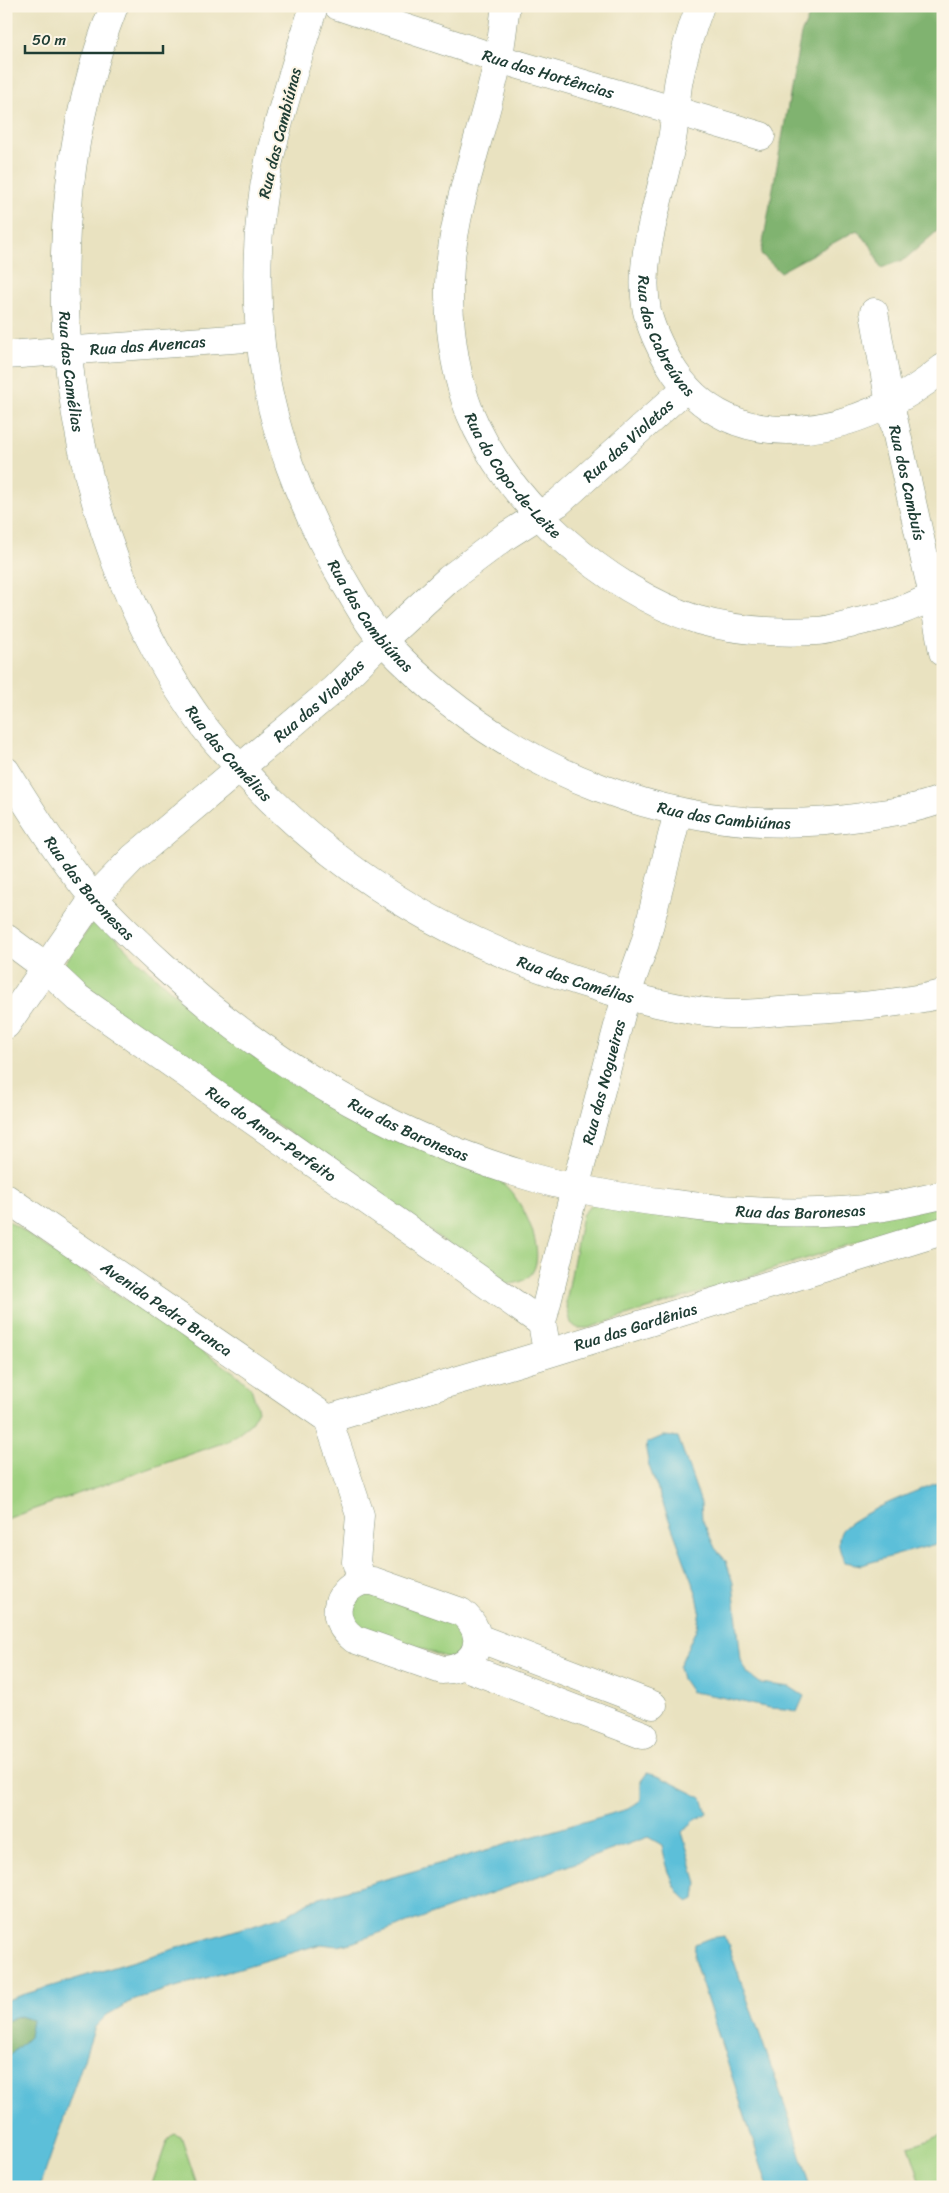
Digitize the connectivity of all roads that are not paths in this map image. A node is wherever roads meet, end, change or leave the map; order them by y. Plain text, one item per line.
1 (114, 6) edge
2 (314, 6) edge
3 (338, 6) edge
4 (506, 6) edge
5 (700, 6) edge
6 (498, 58) junction
7 (675, 112) junction
8 (761, 136) dead end
9 (874, 312) dead end
10 (260, 337) junction
11 (68, 351) junction
12 (6, 356) edge
13 (943, 368) edge
14 (686, 388) junction
15 (890, 404) junction
16 (539, 515) junction
17 (938, 594) edge
18 (383, 640) junction
19 (943, 652) edge
20 (240, 768) junction
21 (6, 771) edge
22 (943, 800) edge
23 (678, 812) junction
24 (94, 898) junction
25 (6, 938) edge
26 (45, 967) junction
27 (943, 994) edge
28 (626, 996) junction
29 (6, 1025) edge
30 (576, 1188) junction
31 (943, 1195) edge
32 (6, 1198) edge
33 (943, 1231) edge
34 (542, 1323) junction
35 (546, 1354) junction
36 (328, 1419) junction
37 (362, 1581) junction
38 (478, 1638) junction
39 (463, 1666) junction
40 (654, 1705) dead end
41 (643, 1734) dead end

1 - 11 street, Rua das Camélias
2 - 10 street, Rua das Cambiúnas
3 - 6 street, Rua das Hortências
4 - 6 street, Rua do Copo-de-Leite
5 - 7 street, Rua das Cabreúvas
6 - 7 street, Rua das Hortências
6 - 16 street, Rua do Copo-de-Leite
7 - 8 street, Rua das Hortências
7 - 14 street, Rua das Cabreúvas
9 - 15 street, Rua dos Cambuís
10 - 11 street, Rua das Avencas
10 - 18 street, Rua das Cambiúnas
11 - 12 street, Rua das Avencas
11 - 20 street, Rua das Camélias
13 - 15 street, Rua das Cabreúvas
14 - 15 street, Rua das Cabreúvas
14 - 16 street, Rua das Violetas
15 - 17 street, Rua dos Cambuís
16 - 17 street, Rua do Copo-de-Leite
16 - 18 street, Rua das Violetas
17 - 19 street, Rua dos Cambuís
18 - 20 street, Rua das Violetas
18 - 23 street, Rua das Cambiúnas
20 - 24 street, Rua das Violetas
20 - 28 street, Rua das Camélias
21 - 24 street, Rua das Baronesas
22 - 23 street, Rua das Cambiúnas
23 - 28 street, Rua das Nogueiras
24 - 26 street, Rua das Violetas
24 - 30 street, Rua das Baronesas
25 - 26 street, Rua do Amor-Perfeito
26 - 29 street, Rua das Violetas
26 - 34 street, Rua do Amor-Perfeito
27 - 28 street, Rua das Camélias
28 - 30 street, Rua das Nogueiras
30 - 31 street, Rua das Baronesas
30 - 34 street, Rua das Nogueiras
32 - 36 street, Avenida Pedra Branca
33 - 35 street, Rua das Gardênias
34 - 35 street, Rua das Nogueiras
35 - 36 street, Rua das Gardênias
36 - 37 street
37 - 38 street
37 - 39 street
38 - 39 street
38 - 40 street
39 - 41 street

